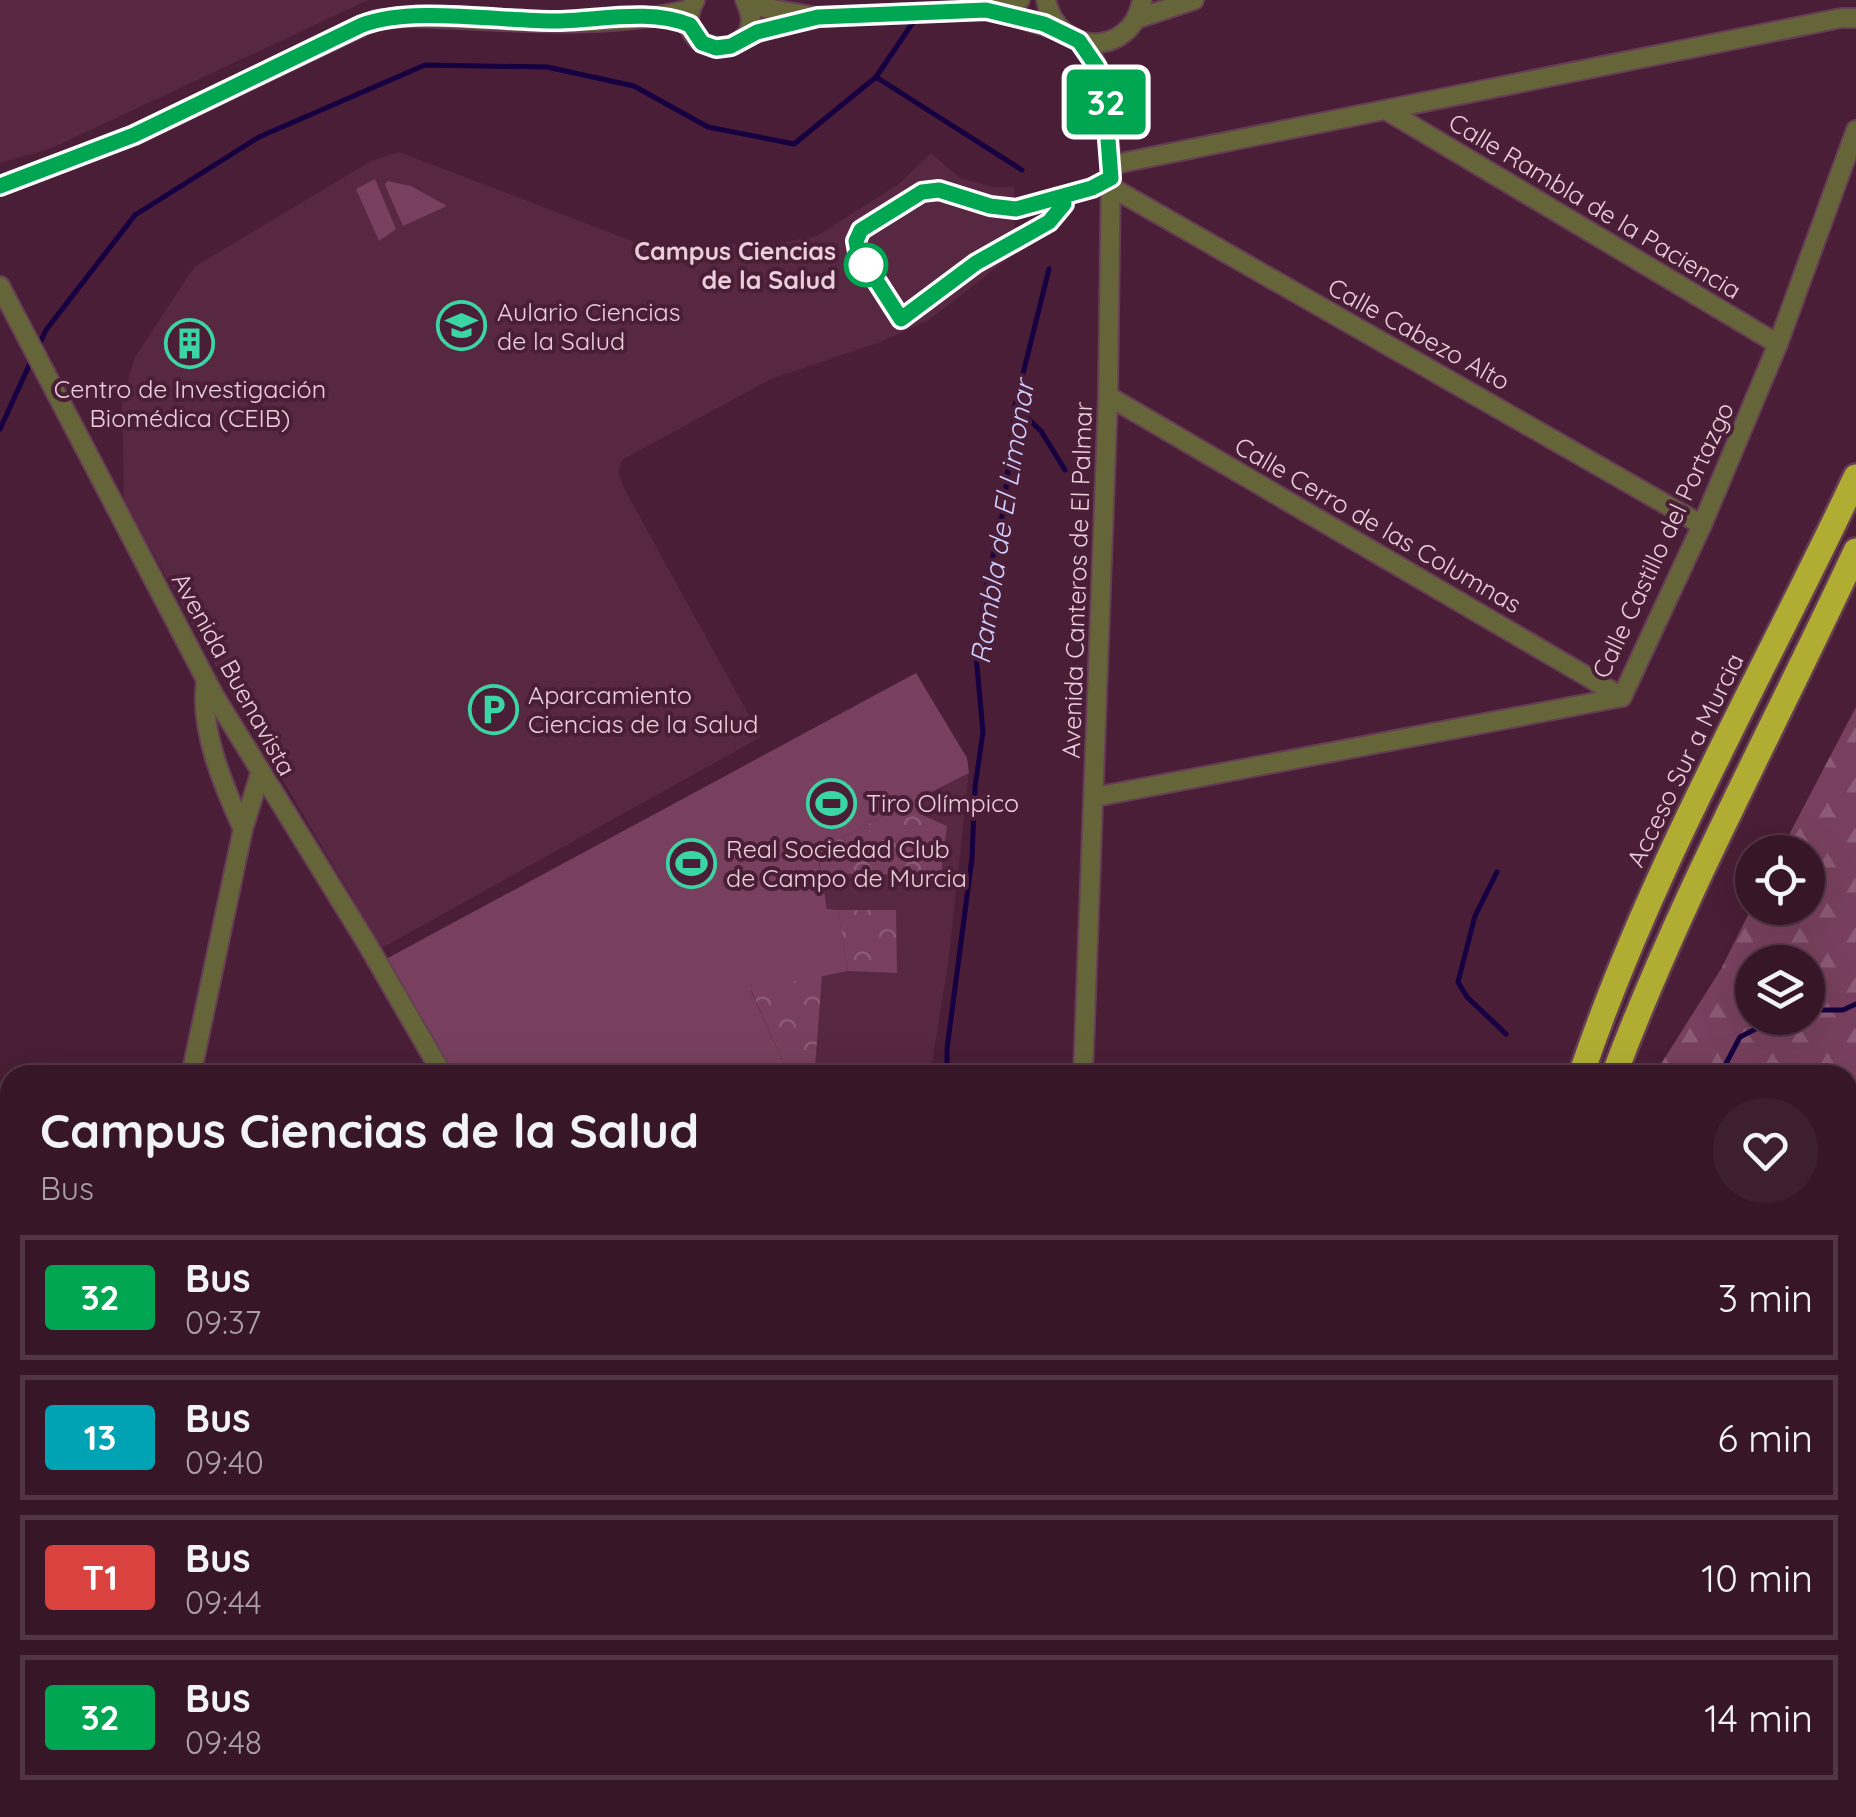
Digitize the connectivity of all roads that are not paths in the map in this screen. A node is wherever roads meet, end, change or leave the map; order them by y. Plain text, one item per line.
1 (1020, 0) edge
2 (1046, 0) edge
3 (1142, 0) edge
4 (1194, 0) edge
5 (746, 3) edge
6 (978, 10) junction
7 (692, 11) edge
8 (818, 17) junction
9 (1856, 18) edge
10 (1130, 26) junction
11 (1062, 30) junction
12 (744, 36) junction
13 (1079, 41) junction
14 (1104, 88) junction
15 (1386, 110) junction
16 (1856, 130) edge
17 (1111, 165) junction
18 (0, 186) edge
19 (1111, 187) junction
20 (4, 294) edge
21 (1778, 344) junction
22 (1108, 396) junction
23 (1856, 477) edge
24 (1702, 525) junction
25 (1856, 552) edge
26 (215, 697) junction
27 (1622, 697) junction
28 (260, 774) junction
29 (1095, 796) junction
30 (242, 828) junction
31 (193, 1065) edge
32 (438, 1065) edge
33 (1083, 1065) edge
34 (1584, 1065) edge
35 (1618, 1065) edge

1 - 6 street
2 - 11 street
3 - 10 street, Avenida Canteros de El Palmar
4 - 10 street
5 - 8 street
5 - 12 street
6 - 8 street
6 - 11 street
7 - 12 street
7 - 18 street
8 - 12 street
9 - 15 street
10 - 13 street
10 - 14 street, Avenida Canteros de El Palmar
11 - 13 street
13 - 14 street, Avenida Canteros de El Palmar
14 - 17 street, Avenida Canteros de El Palmar
15 - 17 street
15 - 21 street, Calle Rambla de la Paciencia
16 - 21 street, Calle Castillo del Portazgo
17 - 19 street, Avenida Canteros de El Palmar
19 - 22 street, Avenida Canteros de El Palmar
19 - 24 street, Calle Cabezo Alto
20 - 26 street, Avenida Buenavista
21 - 24 street, Calle Castillo del Portazgo
22 - 27 street, Calle Cerro de las Columnas
22 - 29 street, Avenida Canteros de El Palmar
23 - 34 highway, Acceso Sur a Murcia
24 - 27 street, Calle Castillo del Portazgo
25 - 35 highway
26 - 28 street, Avenida Buenavista
26 - 30 street
27 - 29 street, Calle Castillo del Portazgo
28 - 30 street
28 - 32 street, Avenida Buenavista
29 - 33 street, Avenida Canteros de El Palmar
30 - 31 street

